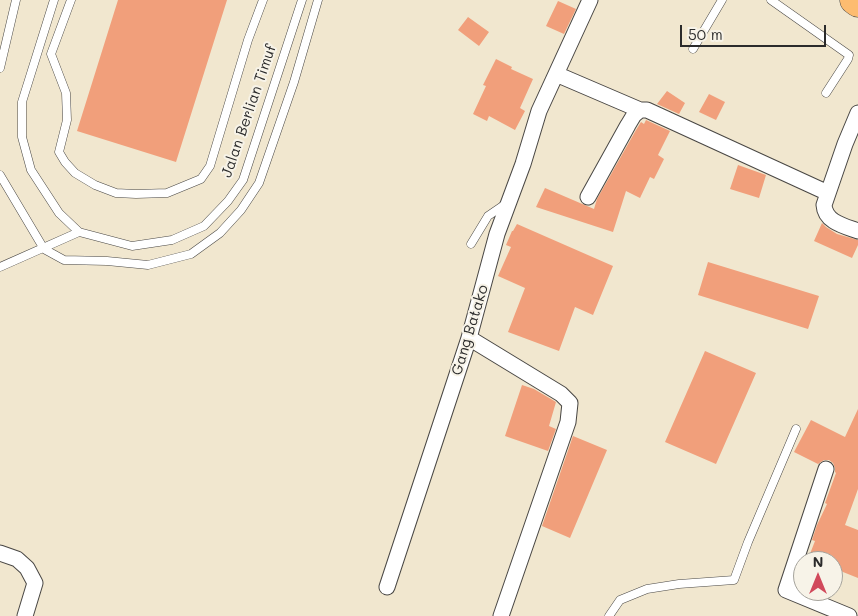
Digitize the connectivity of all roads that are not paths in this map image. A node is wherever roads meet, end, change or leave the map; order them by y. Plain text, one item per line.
1 (16, 0) edge
2 (54, 0) edge
3 (70, 0) edge
4 (263, 0) edge
5 (302, 0) edge
6 (318, 0) edge
7 (590, 0) edge
8 (722, 0) edge
9 (770, 0) edge
10 (854, 0) edge
11 (858, 3) edge
12 (693, 49) dead end
13 (0, 68) edge
14 (556, 74) junction
15 (826, 93) dead end
16 (640, 110) junction
17 (858, 113) edge
18 (0, 175) edge
19 (828, 193) junction
20 (588, 197) dead end
21 (510, 201) junction
22 (858, 231) edge
23 (79, 232) junction
24 (470, 244) dead end
25 (44, 249) junction
26 (0, 267) edge
27 (469, 338) junction
28 (796, 429) dead end
29 (826, 469) dead end
30 (0, 553) edge
31 (386, 587) dead end
32 (25, 616) edge
33 (501, 616) edge
34 (609, 616) edge
35 (849, 616) edge

1 - 13 lane
2 - 23 lane, Jalan Berlian Timuf
3 - 4 lane
5 - 23 lane, Jalan Berlian Timuf
6 - 25 lane
7 - 14 street, Gang Batako
8 - 12 lane
9 - 15 lane
10 - 11 highway
14 - 16 street
14 - 21 street, Gang Batako
16 - 19 street
16 - 20 street
17 - 19 street
18 - 25 lane
19 - 22 street
21 - 24 lane
21 - 27 street, Gang Batako
23 - 25 lane
25 - 26 lane
27 - 31 street, Gang Batako
27 - 33 street
28 - 34 lane
29 - 35 street
30 - 32 street

